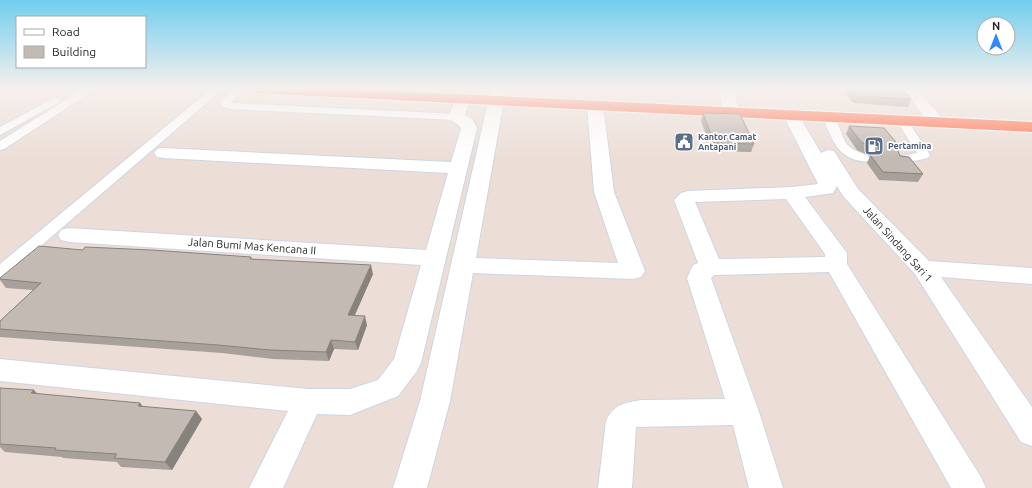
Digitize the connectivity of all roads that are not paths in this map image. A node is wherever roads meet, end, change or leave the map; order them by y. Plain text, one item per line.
1 (34, 112) edge
2 (55, 112) edge
3 (191, 112) edge
4 (461, 112) edge
5 (494, 112) edge
6 (596, 112) edge
7 (727, 112) edge
8 (731, 112) joint
9 (928, 112) edge
10 (798, 115) junction
11 (828, 117) junction
12 (0, 119) edge
13 (20, 120) junction
14 (902, 120) junction
15 (937, 122) junction
16 (1032, 127) edge
17 (0, 132) edge
18 (0, 146) edge
19 (163, 154) dead end
20 (864, 158) dead end
21 (900, 160) edge
22 (458, 168) junction
23 (792, 194) junction
24 (69, 235) dead end
25 (436, 258) junction
26 (836, 264) junction
27 (463, 265) junction
28 (711, 267) junction
29 (922, 268) junction
30 (0, 272) edge
31 (1032, 276) edge
32 (0, 370) edge
33 (308, 402) junction
34 (744, 412) junction
35 (1032, 432) edge
36 (266, 488) edge
37 (410, 488) edge
38 (615, 488) edge
39 (766, 488) edge
40 (969, 488) edge

1 - 13 lane
2 - 18 lane
3 - 30 lane
4 - 22 street
5 - 27 street
6 - 27 street
7 - 8 highway
8 - 10 highway
9 - 15 street
10 - 11 highway
10 - 23 street
10 - 29 street, Jalan Sindang Sari 1
11 - 14 highway
11 - 20 lane
12 - 13 lane
13 - 17 lane
14 - 15 highway
14 - 21 lane
15 - 16 highway
19 - 22 street
22 - 25 street
23 - 26 street
23 - 28 street
24 - 25 street, Jalan Bumi Mas Kencana II
25 - 33 street
26 - 28 street
26 - 40 street
27 - 37 street
28 - 34 street
29 - 31 street
29 - 35 street, Jalan Sindang Sari 1
32 - 33 street
33 - 36 street
34 - 38 street
34 - 39 street

